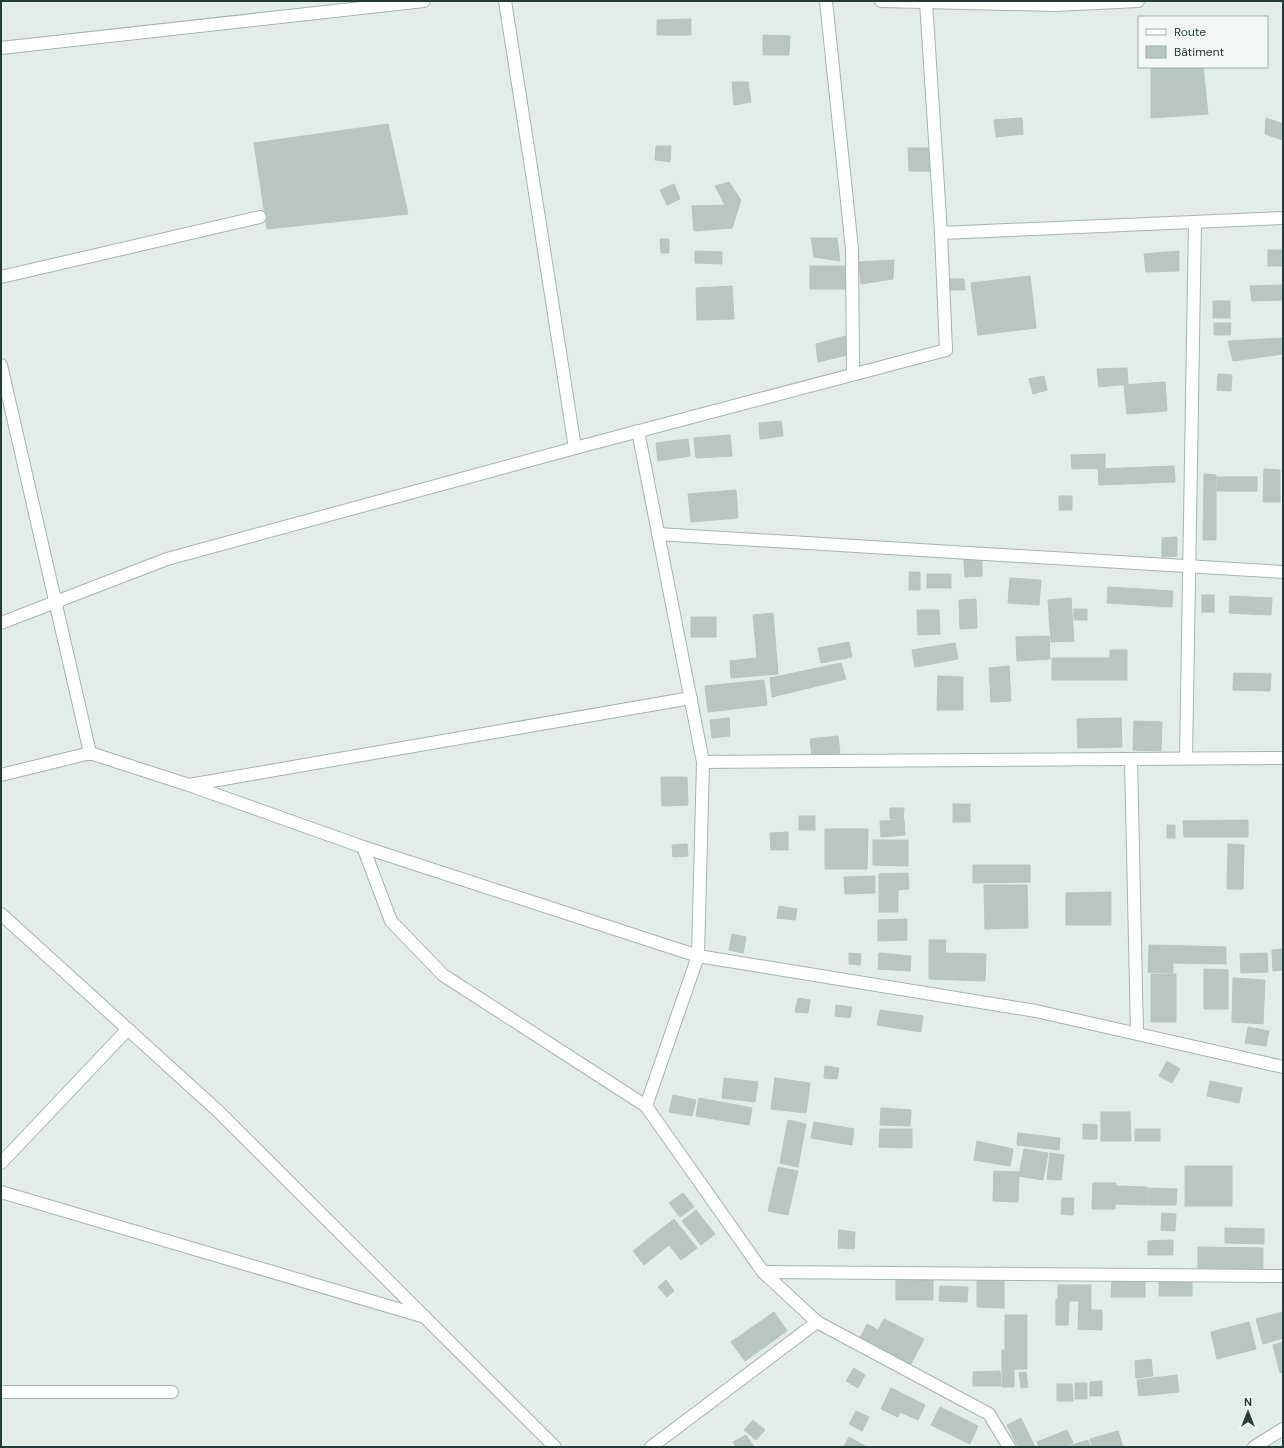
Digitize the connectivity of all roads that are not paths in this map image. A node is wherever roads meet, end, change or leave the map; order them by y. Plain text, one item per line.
1 (424, 1) edge
2 (505, 1) edge
3 (826, 1) edge
4 (881, 1) edge
5 (1138, 1) edge
6 (926, 2) junction
7 (1055, 3) edge
8 (1, 48) edge
9 (260, 217) dead end
10 (1283, 218) edge
11 (1195, 222) junction
12 (941, 233) junction
13 (1, 278) edge
14 (1, 365) edge
15 (853, 374) junction
16 (638, 431) junction
17 (575, 448) junction
18 (658, 534) junction
19 (1189, 566) junction
20 (1283, 572) edge
21 (56, 602) junction
22 (1, 623) edge
23 (691, 698) junction
24 (90, 754) junction
25 (1186, 758) junction
26 (1283, 758) edge
27 (1131, 759) junction
28 (703, 762) junction
29 (1, 774) edge
30 (189, 786) junction
31 (363, 847) junction
32 (1, 914) edge
33 (698, 956) junction
34 (128, 1029) junction
35 (1137, 1033) junction
36 (1283, 1066) edge
37 (646, 1106) junction
38 (1, 1163) edge
39 (1, 1192) edge
40 (763, 1272) junction
41 (1283, 1276) edge
42 (425, 1316) junction
43 (817, 1322) junction
44 (1, 1392) edge
45 (172, 1392) dead end
46 (1283, 1429) edge
47 (555, 1447) edge
48 (651, 1447) edge
49 (1009, 1447) edge
50 (1254, 1447) edge

1 - 8 street
2 - 17 street
3 - 15 street
4 - 6 street
5 - 7 street
6 - 7 street
6 - 12 street
9 - 13 street
10 - 11 street
11 - 12 street
11 - 19 street
12 - 15 street
14 - 21 street
15 - 16 street
16 - 17 street
16 - 18 street
17 - 21 street
18 - 19 street
18 - 23 street
19 - 20 street
19 - 25 street
21 - 22 street
21 - 24 street
23 - 28 street
23 - 30 street
24 - 29 street
24 - 30 street
25 - 26 street
25 - 27 street
27 - 28 street
27 - 35 street
28 - 33 street
30 - 31 street
31 - 33 street
31 - 37 street
32 - 34 street
33 - 35 street
33 - 37 street
34 - 38 street
34 - 42 street
35 - 36 street
37 - 40 street
39 - 42 street
40 - 41 street
40 - 43 street
42 - 47 street
43 - 48 street
43 - 49 street
44 - 45 street
46 - 50 street

